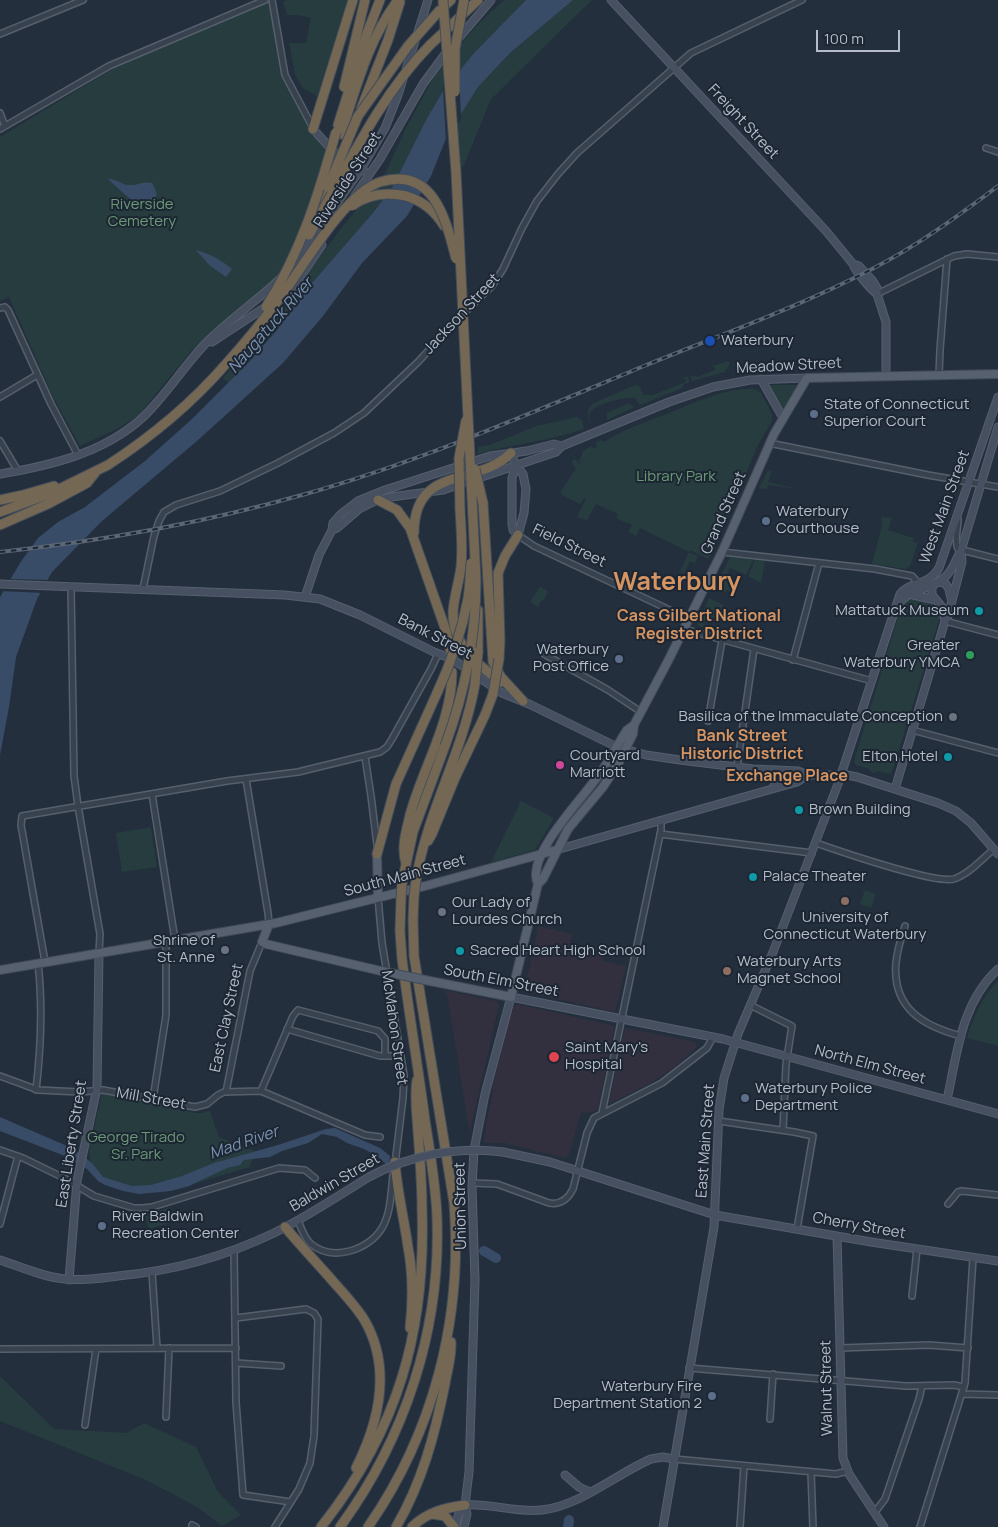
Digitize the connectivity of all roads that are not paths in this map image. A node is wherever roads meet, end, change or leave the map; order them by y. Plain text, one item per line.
1 (83, 0) edge
2 (265, 0) edge
3 (272, 0) edge
4 (354, 0) edge
5 (365, 0) edge
6 (380, 0) edge
7 (399, 0) edge
8 (428, 0) edge
9 (444, 0) edge
10 (451, 0) edge
11 (459, 0) edge
12 (464, 0) edge
13 (478, 0) edge
14 (491, 0) edge
15 (611, 0) edge
16 (802, 0) edge
17 (0, 34) edge
18 (674, 68) junction
19 (0, 113) edge
20 (358, 116) junction
21 (3, 128) edge
22 (313, 129) junction
23 (337, 132) junction
24 (456, 141) junction
25 (986, 148) dead end
26 (998, 152) edge
27 (361, 169) junction
28 (456, 172) junction
29 (370, 174) junction
30 (307, 238) junction
31 (998, 257) edge
32 (947, 259) junction
33 (462, 281) junction
34 (877, 294) junction
35 (3, 307) edge
36 (268, 313) junction
37 (201, 349) junction
38 (998, 374) edge
39 (38, 375) junction
40 (939, 375) junction
41 (886, 376) junction
42 (807, 378) junction
43 (761, 379) junction
44 (0, 397) edge
45 (194, 397) junction
46 (998, 397) edge
47 (469, 409) junction
48 (783, 418) junction
49 (998, 427) edge
50 (0, 441) edge
51 (769, 443) junction
52 (562, 446) junction
53 (511, 453) junction
54 (78, 455) junction
55 (516, 466) junction
56 (97, 470) junction
57 (18, 471) junction
58 (0, 474) edge
59 (968, 482) junction
60 (981, 484) junction
61 (998, 486) edge
62 (427, 494) junction
63 (0, 500) edge
64 (378, 500) junction
65 (478, 503) junction
66 (0, 512) edge
67 (957, 514) junction
68 (0, 525) edge
69 (332, 530) junction
70 (518, 535) junction
71 (416, 543) junction
72 (475, 544) junction
73 (961, 551) junction
74 (722, 552) junction
75 (998, 559) edge
76 (819, 563) junction
77 (934, 580) junction
78 (919, 584) junction
79 (2, 585) edge
80 (71, 587) junction
81 (143, 589) junction
82 (910, 595) junction
83 (305, 597) junction
84 (937, 601) junction
85 (896, 606) junction
86 (950, 608) junction
87 (689, 619) junction
88 (945, 621) junction
89 (684, 629) junction
90 (998, 636) edge
91 (722, 640) junction
92 (754, 649) junction
93 (438, 654) junction
94 (544, 654) dead end
95 (792, 660) junction
96 (872, 681) junction
97 (513, 691) junction
98 (523, 701) junction
99 (641, 712) junction
100 (708, 721) dead end
101 (634, 725) junction
102 (912, 730) junction
103 (617, 747) junction
104 (626, 750) junction
105 (998, 753) edge
106 (365, 757) junction
107 (737, 767) junction
108 (769, 770) junction
109 (808, 775) junction
110 (842, 775) junction
111 (246, 779) junction
112 (773, 788) junction
113 (895, 789) junction
114 (152, 794) junction
115 (78, 806) junction
116 (661, 820) junction
117 (660, 834) junction
118 (816, 843) junction
119 (422, 847) junction
120 (556, 850) junction
121 (996, 851) edge
122 (812, 853) junction
123 (377, 854) junction
124 (542, 854) junction
125 (406, 864) junction
126 (538, 884) junction
127 (378, 897) junction
128 (269, 924) junction
129 (905, 926) dead end
130 (175, 940) junction
131 (166, 942) junction
132 (262, 942) junction
133 (100, 953) junction
134 (42, 963) junction
135 (0, 970) edge
136 (998, 970) edge
137 (511, 997) junction
138 (750, 1005) junction
139 (622, 1019) junction
140 (287, 1029) junction
141 (961, 1036) junction
142 (713, 1037) junction
143 (735, 1043) junction
144 (385, 1056) junction
145 (402, 1056) junction
146 (786, 1057) junction
147 (418, 1072) junction
148 (0, 1076) edge
149 (36, 1090) junction
150 (97, 1091) junction
151 (261, 1091) junction
152 (226, 1092) junction
153 (153, 1099) junction
154 (947, 1100) junction
155 (602, 1113) junction
156 (998, 1114) edge
157 (719, 1121) junction
158 (783, 1130) junction
159 (380, 1137) dead end
160 (0, 1150) edge
161 (18, 1156) junction
162 (395, 1162) junction
163 (577, 1171) junction
164 (315, 1178) dead end
165 (472, 1183) junction
166 (76, 1186) junction
167 (998, 1195) edge
168 (948, 1204) dead end
169 (715, 1215) junction
170 (298, 1220) junction
171 (0, 1224) edge
172 (285, 1227) junction
173 (797, 1229) junction
174 (838, 1236) junction
175 (917, 1249) junction
176 (234, 1250) junction
177 (974, 1258) junction
178 (0, 1260) edge
179 (998, 1261) edge
180 (152, 1272) junction
181 (69, 1280) junction
182 (912, 1296) dead end
183 (236, 1318) junction
184 (448, 1333) junction
185 (157, 1348) junction
186 (169, 1348) junction
187 (236, 1348) junction
188 (840, 1348) junction
189 (968, 1348) junction
190 (0, 1349) edge
191 (96, 1349) junction
192 (406, 1362) junction
193 (236, 1363) junction
194 (281, 1366) dead end
195 (689, 1368) junction
196 (773, 1374) junction
197 (840, 1380) junction
198 (922, 1386) junction
199 (964, 1386) junction
200 (962, 1394) junction
201 (998, 1395) edge
202 (166, 1417) dead end
203 (770, 1419) dead end
204 (85, 1425) dead end
205 (674, 1459) junction
206 (744, 1466) junction
207 (848, 1471) junction
208 (811, 1472) junction
209 (565, 1475) dead end
210 (590, 1492) junction
211 (291, 1502) junction
212 (465, 1505) junction
213 (875, 1512) junction
214 (429, 1514) junction
215 (321, 1526) edge
216 (275, 1527) edge
217 (340, 1527) edge
218 (368, 1527) edge
219 (396, 1527) edge
220 (412, 1527) edge
221 (454, 1527) edge
222 (464, 1527) edge
223 (663, 1527) edge
224 (740, 1527) edge
225 (813, 1527) edge
226 (884, 1527) edge
227 (920, 1527) edge

1 - 17 street
2 - 21 street
3 - 22 street
4 - 22 highway
5 - 23 highway
6 - 23 highway
7 - 20 highway, bridge
7 - 23 highway
8 - 27 main road, Riverside Street
9 - 28 highway, bridge
10 - 20 highway, bridge
11 - 24 highway, bridge
12 - 24 highway, bridge
13 - 30 highway, bridge
14 - 29 main road, Riverside Street
15 - 18 main road, Freight Street
16 - 18 street, Jackson Street
18 - 34 main road, Freight Street
18 - 81 street, Jackson Street
19 - 21 street
20 - 30 highway, bridge
22 - 27 main road
23 - 45 highway, bridge
24 - 28 highway, bridge
25 - 26 street
27 - 29 main road
27 - 37 main road, Riverside Street
28 - 33 highway, bridge
29 - 37 main road, Riverside Street
30 - 36 highway, bridge
31 - 32 street
32 - 34 street
32 - 40 street
33 - 36 highway, bridge
33 - 45 highway, bridge
33 - 47 highway, bridge
33 - 72 highway, bridge
34 - 41 main road, Freight Street
35 - 39 street
36 - 56 highway, bridge
37 - 54 main road, Riverside Street
38 - 40 main road, Meadow Street
39 - 44 street
39 - 54 street
40 - 41 main road, Meadow Street
41 - 42 main road, Meadow Street
42 - 43 main road, Meadow Street
42 - 48 main road, Grand Street
43 - 48 main road
43 - 52 main road, Meadow Street
45 - 63 highway, bridge
46 - 59 main road, West Main Street
47 - 65 highway, bridge
47 - 97 highway, bridge
48 - 51 main road, Grand Street
49 - 60 main road, West Main Street
50 - 57 street
51 - 59 street
51 - 74 main road, Grand Street
52 - 53 main road, Meadow Street
52 - 55 main road, Meadow Street
53 - 55 main road, Field Street
53 - 62 highway
53 - 69 main road, Meadow Street
54 - 57 main road, Riverside Street
55 - 62 main road, Meadow Street
55 - 70 main road, Field Street
55 - 70 main road, Field Street
56 - 66 highway
56 - 68 highway
57 - 58 main road, Riverside Street
59 - 60 street
59 - 67 main road, West Main Street
60 - 61 street
60 - 73 main road, West Main Street
62 - 64 main road, Meadow Street
62 - 71 highway
64 - 69 main road, Meadow Street
64 - 71 highway
65 - 97 highway
65 - 119 highway, bridge
67 - 73 street
67 - 77 main road, West Main Street
69 - 83 main road, Meadow Street
70 - 87 street, Field Street
70 - 119 highway, bridge
71 - 125 highway, bridge
72 - 123 highway, bridge
72 - 125 highway, bridge
73 - 75 street
73 - 77 main road, West Main Street
73 - 86 main road, West Main Street
74 - 76 street
74 - 87 main road, Grand Street
76 - 78 street
76 - 95 street
77 - 78 main road, West Main Street
77 - 82 main road, West Main Street
77 - 84 main road
77 - 86 main road
78 - 85 main road, West Main Street
79 - 80 main road, Bank Street
80 - 81 main road, Bank Street
80 - 115 street
81 - 83 main road, Bank Street
82 - 84 main road
82 - 85 main road, West Main Street
83 - 93 main road, Bank Street
84 - 88 main road
85 - 96 main road, West Main Street
86 - 88 main road, West Main Street
87 - 89 main road, Grand Street
88 - 90 street
88 - 102 main road, West Main Street
89 - 91 street
89 - 99 main road, Grand Street
91 - 92 street
91 - 100 street
92 - 95 street
92 - 107 street
93 - 98 main road, Bank Street
93 - 106 street
94 - 99 street
95 - 96 street
96 - 110 main road, West Main Street
97 - 98 highway
98 - 103 main road, Bank Street
99 - 101 main road, Grand Street
101 - 103 main road, Grand Street
101 - 104 main road, Grand Street
102 - 105 street
102 - 113 main road, West Main Street
103 - 104 main road, Bank Street
103 - 124 main road, Grand Street
104 - 107 main road, Bank Street
104 - 120 main road, Grand Street
106 - 111 street
106 - 123 street
107 - 108 main road, Bank Street
108 - 109 main road, Bank Street
108 - 112 main road
109 - 110 main road, Bank Street
109 - 112 main road, South Main Street
110 - 113 main road, Bank Street
110 - 118 main road, East Main Street
111 - 114 street
111 - 128 street
112 - 116 main road, South Main Street
113 - 121 main road, Bank Street
114 - 115 street
114 - 130 street
115 - 133 street
115 - 134 street
116 - 117 street
116 - 120 main road, South Main Street
117 - 122 street
117 - 139 street
118 - 121 street
118 - 122 main road, East Main Street
119 - 184 highway, bridge
120 - 124 main road, South Main Street
120 - 126 main road, Union Street
122 - 138 main road, East Main Street
123 - 127 main road
124 - 126 main road, Union Street
124 - 127 main road, South Main Street
125 - 147 highway, bridge
126 - 137 main road, Union Street
127 - 128 main road, South Main Street
127 - 145 street, McMahon Street
128 - 130 main road, South Main Street
128 - 132 main road, East Clay Street
129 - 141 street
130 - 131 main road, South Main Street
131 - 133 main road, South Main Street
131 - 153 street
132 - 137 main road, South Elm Street, bridge
132 - 152 street, East Clay Street
133 - 134 main road, South Main Street
133 - 150 main road, East Liberty Street
134 - 135 main road, South Main Street
134 - 149 street
136 - 141 main road
137 - 139 main road, South Elm Street
137 - 165 main road, Union Street
138 - 143 main road, East Main Street
138 - 146 street
139 - 142 main road, South Elm Street
139 - 155 street
140 - 144 street
140 - 144 street
140 - 151 street
141 - 154 main road
142 - 143 main road, South Elm Street
142 - 155 street
143 - 146 main road, North Elm Street
143 - 157 main road, East Main Street
144 - 145 street
145 - 162 street, McMahon Street
146 - 154 main road, North Elm Street
146 - 158 street
147 - 192 highway
147 - 217 highway
148 - 149 street, Mill Street
149 - 150 street, Mill Street
150 - 153 street, Mill Street
150 - 166 main road, East Liberty Street
151 - 152 street, Mill Street
151 - 159 street, Mill Street
152 - 153 street, Mill Street
154 - 156 main road, North Elm Street
155 - 163 street
157 - 158 street
157 - 169 main road, East Main Street
158 - 173 street
160 - 161 street
161 - 166 street
161 - 171 street
162 - 170 street, McMahon Street
162 - 192 highway
163 - 165 street
163 - 169 main road, Baldwin Street
163 - 170 main road, Baldwin Street, bridge
164 - 166 street
165 - 212 main road, Union Street
166 - 181 main road, East Liberty Street
167 - 168 street
169 - 173 main road, Cherry Street
169 - 195 main road, East Main Street
170 - 172 main road, Baldwin Street
172 - 176 main road, Baldwin Street
172 - 215 highway
173 - 174 main road, Cherry Street
174 - 175 main road, Cherry Street
174 - 188 main road, Walnut Street
175 - 177 main road, Cherry Street
175 - 182 street
176 - 180 main road, Baldwin Street
176 - 183 street
177 - 179 main road, Cherry Street
177 - 189 street
178 - 181 main road, Baldwin Street
180 - 181 main road, Baldwin Street
180 - 185 street
183 - 187 street
183 - 211 street
184 - 218 highway
184 - 219 highway
185 - 186 street
185 - 191 street
186 - 187 street
186 - 202 street
187 - 193 street
188 - 189 street
188 - 197 main road, Walnut Street
189 - 199 street
190 - 191 street
191 - 204 street
192 - 215 highway
193 - 194 street
193 - 211 street
195 - 196 street
195 - 205 main road, East Main Street
196 - 197 street
196 - 203 street
197 - 198 street
197 - 207 main road, Walnut Street
198 - 199 street
198 - 213 street
199 - 200 street
200 - 201 street
200 - 227 street
205 - 206 street
205 - 210 main road
205 - 223 main road, East Main Street
206 - 208 street
206 - 224 street
207 - 208 street
207 - 213 main road, Walnut Street
208 - 225 street
209 - 210 main road
210 - 212 main road
211 - 216 street
212 - 214 highway
212 - 221 main road, Union Street
212 - 222 main road, Union Street
213 - 226 main road, Walnut Street
214 - 220 highway
214 - 221 highway

